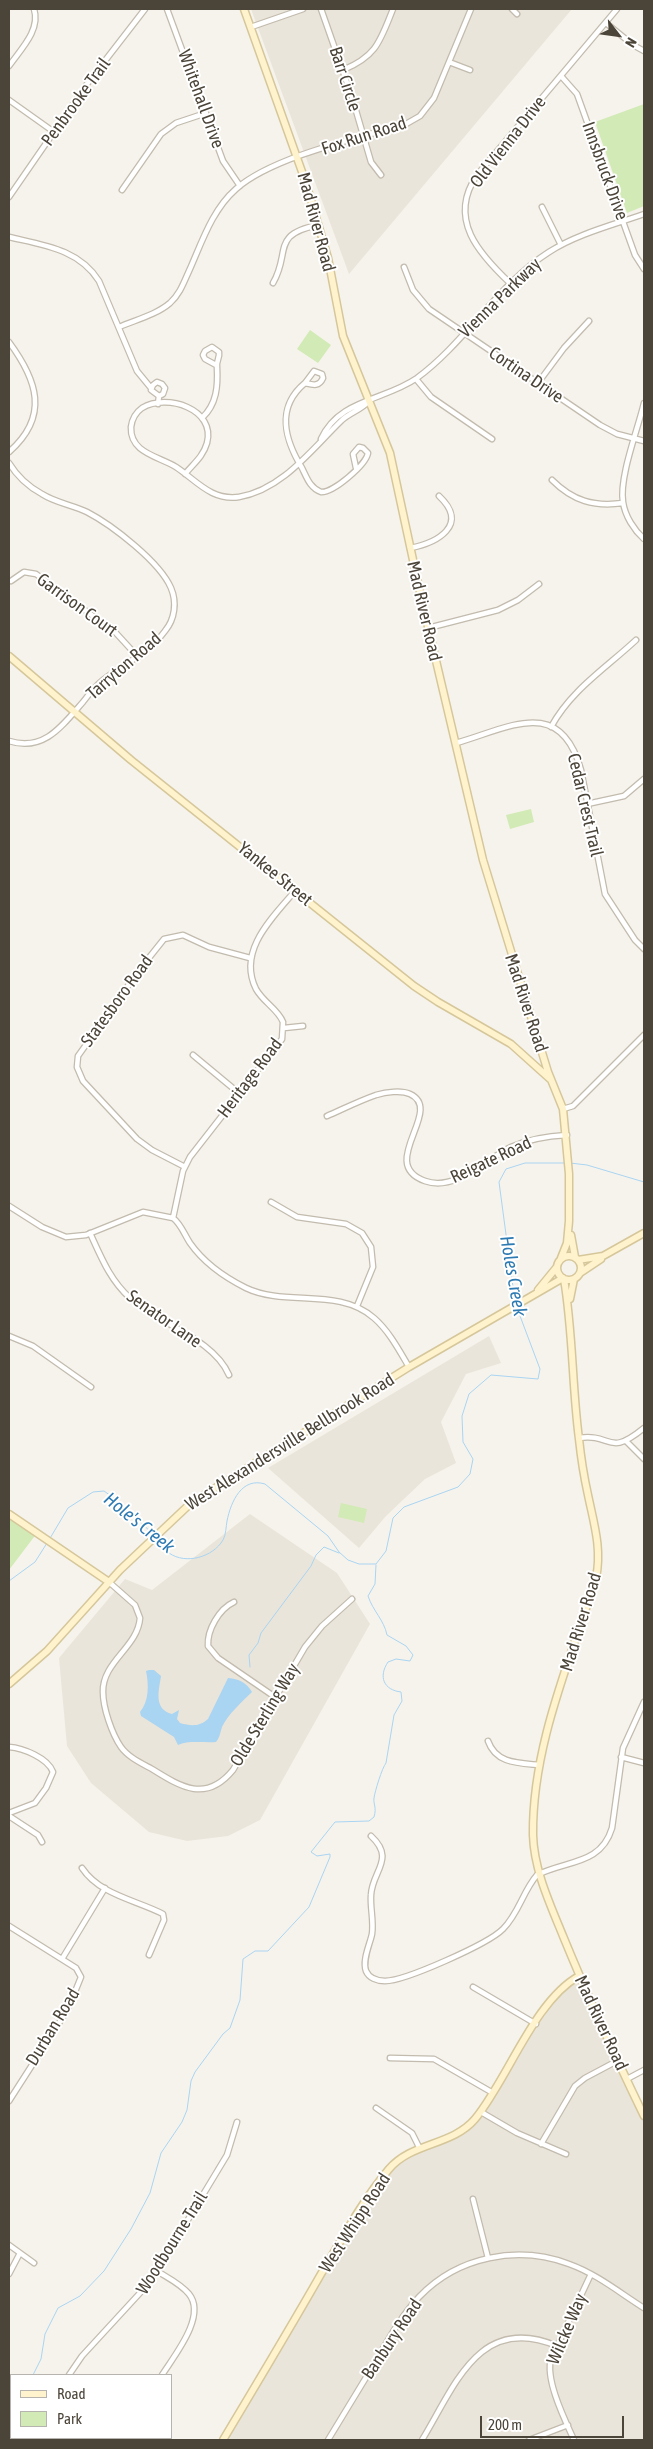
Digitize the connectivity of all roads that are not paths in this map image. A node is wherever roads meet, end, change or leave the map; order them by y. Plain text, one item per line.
1 (34, 9) edge
2 (145, 9) edge
3 (167, 9) edge
4 (244, 9) edge
5 (303, 9) edge
6 (320, 9) edge
7 (393, 9) edge
8 (471, 9) edge
9 (512, 9) edge
10 (617, 9) edge
11 (517, 14) dead end
12 (606, 23) junction
13 (251, 27) junction
14 (644, 51) edge
15 (449, 62) junction
16 (9, 66) edge
17 (343, 70) junction
18 (470, 70) dead end
19 (561, 76) junction
20 (9, 100) edge
21 (206, 113) junction
22 (54, 132) junction
23 (364, 136) junction
24 (298, 158) junction
25 (381, 175) dead end
26 (240, 186) junction
27 (122, 190) dead end
28 (9, 197) edge
29 (542, 208) dead end
30 (644, 214) edge
31 (624, 222) junction
32 (319, 225) junction
33 (9, 237) edge
34 (561, 246) junction
35 (404, 267) dead end
36 (644, 269) edge
37 (273, 283) dead end
38 (510, 284) junction
39 (589, 321) dead end
40 (119, 328) junction
41 (464, 333) junction
42 (9, 342) edge
43 (216, 365) dead end
44 (416, 378) junction
45 (305, 383) dead end
46 (538, 383) junction
47 (152, 388) junction
48 (158, 396) junction
49 (368, 402) junction
50 (644, 403) edge
51 (158, 404) junction
52 (202, 418) junction
53 (492, 439) dead end
54 (635, 439) junction
55 (644, 441) edge
56 (9, 452) edge
57 (9, 464) edge
58 (300, 464) junction
59 (356, 468) junction
60 (185, 474) junction
61 (552, 480) dead end
62 (439, 496) dead end
63 (623, 503) junction
64 (644, 539) edge
65 (410, 548) junction
66 (11, 581) dead end
67 (539, 584) dead end
68 (428, 628) junction
69 (636, 640) dead end
70 (9, 656) edge
71 (138, 657) junction
72 (74, 712) junction
73 (551, 727) junction
74 (9, 741) edge
75 (456, 744) junction
76 (644, 779) edge
77 (587, 804) junction
78 (295, 891) junction
79 (644, 949) edge
80 (250, 958) junction
81 (303, 1026) dead end
82 (284, 1028) junction
83 (644, 1035) edge
84 (192, 1055) dead end
85 (551, 1080) junction
86 (240, 1094) junction
87 (563, 1109) junction
88 (327, 1116) dead end
89 (567, 1136) junction
90 (184, 1167) junction
91 (271, 1202) dead end
92 (9, 1206) edge
93 (173, 1218) junction
94 (569, 1221) junction
95 (90, 1233) junction
96 (644, 1233) edge
97 (603, 1256) junction
98 (561, 1258) junction
99 (576, 1258) junction
100 (556, 1268) junction
101 (576, 1277) junction
102 (564, 1279) junction
103 (533, 1295) junction
104 (357, 1306) junction
105 (569, 1310) junction
106 (9, 1336) edge
107 (409, 1367) junction
108 (229, 1375) dead end
109 (91, 1387) dead end
110 (644, 1428) edge
111 (579, 1438) junction
112 (627, 1442) junction
113 (644, 1459) edge
114 (9, 1514) edge
115 (109, 1582) junction
116 (352, 1599) dead end
117 (234, 1602) dead end
118 (9, 1684) edge
119 (275, 1697) junction
120 (644, 1702) edge
121 (488, 1741) dead end
122 (9, 1747) edge
123 (621, 1757) junction
124 (644, 1763) edge
125 (540, 1765) junction
126 (9, 1814) edge
127 (372, 1836) dead end
128 (42, 1842) dead end
129 (82, 1868) dead end
130 (540, 1873) junction
131 (105, 1888) junction
132 (9, 1926) edge
133 (149, 1955) dead end
134 (62, 1959) junction
135 (579, 1976) junction
136 (473, 1987) dead end
137 (536, 2024) junction
138 (390, 2058) dead end
139 (617, 2061) junction
140 (644, 2070) edge
141 (627, 2079) junction
142 (493, 2093) junction
143 (9, 2101) edge
144 (376, 2108) dead end
145 (481, 2112) junction
146 (644, 2116) edge
147 (237, 2122) dead end
148 (541, 2144) junction
149 (419, 2148) junction
150 (566, 2154) dead end
151 (473, 2199) dead end
152 (9, 2245) edge
153 (20, 2253) junction
154 (488, 2258) junction
155 (34, 2262) dead end
156 (157, 2271) junction
157 (9, 2274) edge
158 (591, 2274) junction
159 (644, 2308) edge
160 (557, 2346) junction
161 (70, 2374) edge
162 (163, 2374) edge
163 (568, 2425) junction
164 (223, 2440) edge
165 (328, 2440) edge
166 (422, 2440) edge
167 (529, 2440) edge
168 (574, 2440) edge

1 - 16 street
2 - 22 street, Penbrooke Trail
3 - 21 street, Whitehall Drive
4 - 13 street, Mad River Road
5 - 13 street
6 - 17 street, Barr Circle
7 - 17 street
8 - 15 street, Fox Run Road
9 - 11 street
10 - 12 street, Old Vienna Drive
12 - 14 street
12 - 19 street, Old Vienna Drive
13 - 24 street, Mad River Road
15 - 18 street
15 - 23 street, Fox Run Road
17 - 23 street, Barr Circle
19 - 31 street, Innsbruck Drive
19 - 38 street, Old Vienna Drive
20 - 22 street
21 - 26 street, Whitehall Drive
21 - 27 street
22 - 28 street, Penbrooke Trail
23 - 24 street, Fox Run Road
23 - 25 street, Barr Circle
24 - 26 street, Fox Run Road
24 - 32 street, Mad River Road
26 - 40 street, Fox Run Road
29 - 34 street
30 - 31 street, Vienna Parkway
31 - 34 street, Vienna Parkway
31 - 36 street, Innsbruck Drive
32 - 37 street
32 - 49 street, Mad River Road
33 - 40 street
34 - 38 street, Vienna Parkway
35 - 41 street, Cortina Drive
38 - 41 street, Vienna Parkway
39 - 46 street
40 - 47 street
41 - 44 street, Vienna Parkway
41 - 46 street, Cortina Drive
42 - 56 street
43 - 52 street
44 - 49 street, Vienna Parkway
44 - 53 street
45 - 58 street
46 - 54 street, Cortina Drive
47 - 48 street
47 - 48 street
48 - 51 street
49 - 58 street, Vienna Parkway
49 - 65 street, Mad River Road
50 - 54 street
51 - 52 street
51 - 60 street
52 - 60 street
54 - 55 street, Cortina Drive
54 - 63 street
57 - 71 street, Tarryton Road
58 - 59 street
58 - 60 street, Vienna Parkway
59 - 59 street
61 - 63 street
62 - 65 street
63 - 64 street
65 - 68 street, Mad River Road
66 - 71 street, Garrison Court
67 - 68 street
68 - 75 street, Mad River Road
69 - 73 street
70 - 72 street, Yankee Street
71 - 72 street, Tarryton Road
72 - 74 street, Tarryton Road
72 - 78 street, Yankee Street
73 - 75 street, Cedar Crest Trail
73 - 77 street, Cedar Crest Trail
75 - 85 street, Mad River Road
76 - 77 street
77 - 79 street, Cedar Crest Trail
78 - 80 street
78 - 85 street, Yankee Street
80 - 82 street, Heritage Road
80 - 90 street, Statesboro Road
81 - 82 street
82 - 86 street, Heritage Road
83 - 87 street
84 - 86 street
85 - 87 street, Mad River Road
86 - 90 street, Heritage Road
87 - 89 street, Mad River Road
88 - 89 street, Reigate Road
89 - 94 street, Mad River Road
90 - 93 street, Heritage Road
91 - 104 street
92 - 95 street
93 - 95 street
93 - 104 street
94 - 98 street, Mad River Road
94 - 99 street, Mad River Road
95 - 108 street, Senator Lane
96 - 97 street
97 - 99 street
97 - 101 street
98 - 99 street
98 - 100 street, West Alexandersville Bellbrook Road
99 - 101 street
100 - 102 street
100 - 103 street, West Alexandersville Bellbrook Road
101 - 102 street, West Alexandersville Bellbrook Road
101 - 105 street, Mad River Road
102 - 103 street, West Alexandersville Bellbrook Road
102 - 105 street, Mad River Road
103 - 107 street, West Alexandersville Bellbrook Road
104 - 107 street
105 - 111 street, Mad River Road
106 - 109 street
107 - 115 street, West Alexandersville Bellbrook Road
110 - 112 street
111 - 112 street
111 - 125 street, Mad River Road
112 - 113 street
114 - 115 street
115 - 118 street, West Alexandersville Bellbrook Road
115 - 119 street, Olde Sterling Way
116 - 119 street, Olde Sterling Way
117 - 119 street
120 - 123 street
121 - 125 street
122 - 126 street
123 - 124 street
123 - 130 street
125 - 130 street, Mad River Road
126 - 128 street
127 - 130 street
129 - 131 street
130 - 135 street, Mad River Road
131 - 133 street
131 - 134 street
132 - 134 street, Durban Road
134 - 143 street, Durban Road
135 - 137 street, West Whipp Road
135 - 139 street, Mad River Road
136 - 137 street
137 - 142 street, West Whipp Road
138 - 142 street
139 - 141 street, Mad River Road
139 - 148 street
140 - 141 street
141 - 146 street, Mad River Road
142 - 145 street, West Whipp Road
144 - 149 street
145 - 148 street
145 - 149 street, West Whipp Road
147 - 156 street, Woodbourne Trail
148 - 150 street
149 - 164 street, West Whipp Road
151 - 154 street
152 - 153 street
153 - 155 street
153 - 157 street
154 - 158 street, Banbury Road
154 - 165 street, Banbury Road
156 - 161 street, Woodbourne Trail
156 - 162 street
158 - 159 street, Banbury Road
158 - 160 street, Wilcke Way
160 - 163 street, Wilcke Way
160 - 166 street
163 - 167 street
163 - 168 street, Wilcke Way

